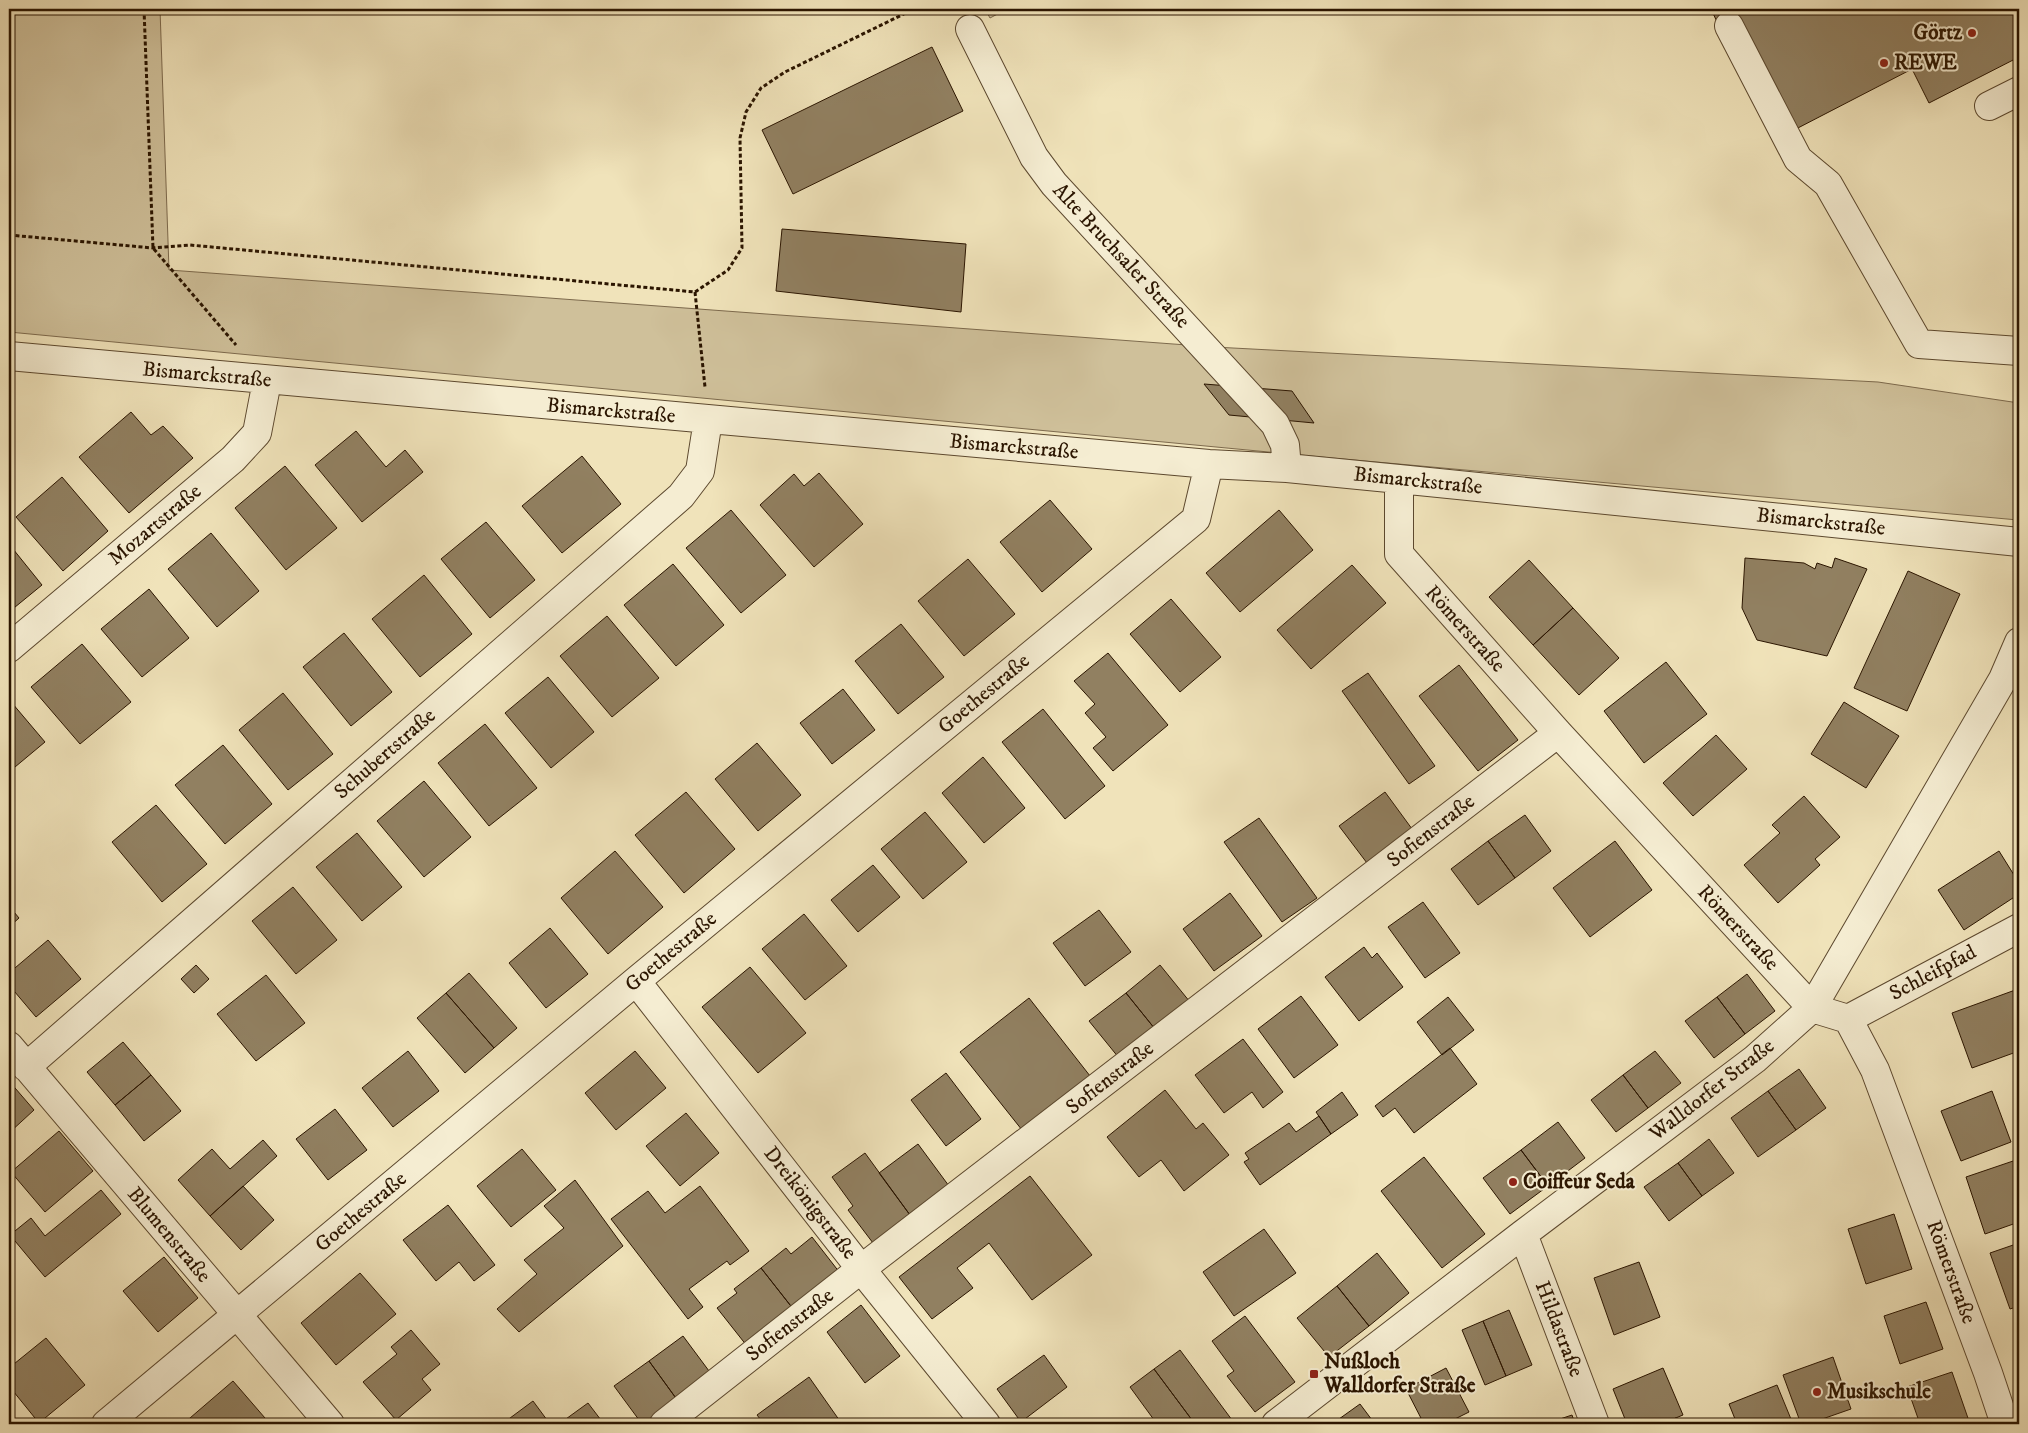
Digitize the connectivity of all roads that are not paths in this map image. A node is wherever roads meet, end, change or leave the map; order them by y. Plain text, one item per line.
1 (1729, 26) dead end
2 (970, 29) dead end
3 (2019, 91) edge
4 (1989, 106) dead end
5 (2019, 350) edge
6 (9, 356) edge
7 (267, 381) junction
8 (708, 420) junction
9 (1209, 464) junction
10 (1287, 468) junction
11 (1399, 478) junction
12 (2019, 542) edge
13 (2019, 642) edge
14 (9, 648) edge
15 (1558, 734) junction
16 (2019, 928) edge
17 (636, 981) junction
18 (1812, 1008) junction
19 (1848, 1019) junction
20 (9, 1046) edge
21 (26, 1067) junction
22 (1523, 1234) junction
23 (861, 1269) junction
24 (238, 1316) junction
25 (106, 1424) edge
26 (330, 1424) edge
27 (664, 1424) edge
28 (986, 1424) edge
29 (1276, 1424) edge
30 (1595, 1424) edge
31 (2005, 1424) edge

1 - 5 street
2 - 10 street, Alte Bruchsaler Straße
3 - 4 street
6 - 7 street, Bismarckstraße
7 - 8 street, Bismarckstraße
7 - 14 street, Mozartstraße
8 - 9 street, Bismarckstraße
8 - 21 street, Schubertstraße
9 - 10 street, Bismarckstraße
9 - 17 street, Goethestraße
10 - 11 street, Bismarckstraße
11 - 12 street, Bismarckstraße
11 - 15 street, Römerstraße
13 - 18 street, Walldorfer Straße
15 - 18 street, Römerstraße
15 - 23 street, Sofienstraße
16 - 19 street, Schleifpfad
17 - 23 street, Dreikönigstraße
17 - 24 street, Goethestraße
18 - 19 street
18 - 22 street, Walldorfer Straße
19 - 31 street, Römerstraße
20 - 21 street, Blumenstraße
21 - 24 street, Blumenstraße
22 - 29 street, Walldorfer Straße
22 - 30 street, Hildastraße
23 - 27 street, Sofienstraße
23 - 28 street, Dreikönigstraße
24 - 25 street, Goethestraße
24 - 26 street, Blumenstraße

